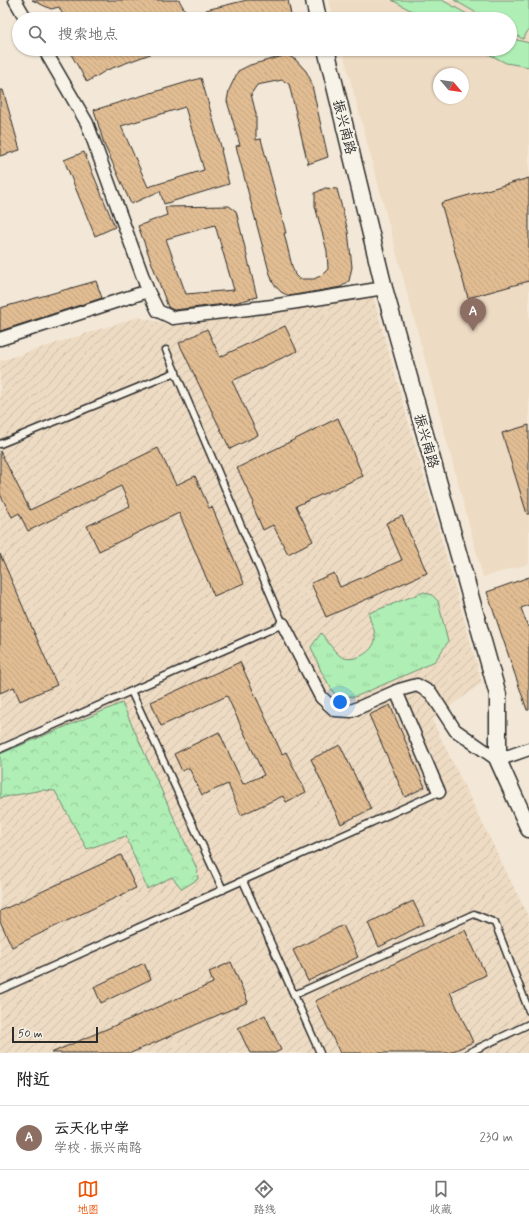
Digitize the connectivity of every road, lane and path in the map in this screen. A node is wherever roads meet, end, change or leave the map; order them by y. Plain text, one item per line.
1 (15, 0) edge
2 (314, 0) edge
3 (22, 12) edge
4 (317, 12) edge
5 (48, 56) edge
6 (328, 56) edge
7 (384, 288) junction
8 (148, 291) junction
9 (0, 339) edge
10 (166, 350) dead end
11 (176, 372) junction
12 (0, 444) edge
13 (283, 624) junction
14 (131, 691) junction
15 (396, 691) junction
16 (0, 749) edge
17 (529, 749) edge
18 (498, 760) junction
19 (439, 792) joint
20 (529, 829) edge
21 (243, 881) junction
22 (223, 890) junction
23 (0, 990) edge
24 (294, 995) junction
25 (529, 1011) edge
26 (529, 1024) edge
27 (320, 1053) edge
28 (468, 1053) edge

1 - 3 street
2 - 4 main road
5 - 8 street
6 - 7 main road, 振兴南路
7 - 8 street
7 - 18 main road, 振兴南路
8 - 9 street
10 - 11 lane
11 - 12 lane
11 - 13 lane
13 - 14 lane
13 - 15 street
14 - 16 lane
14 - 22 lane
15 - 18 street
15 - 19 street
17 - 18 street
18 - 20 main road, 振兴南路
19 - 21 lane
21 - 22 lane
21 - 24 lane
22 - 23 lane
24 - 25 lane
24 - 27 lane
26 - 28 lane

